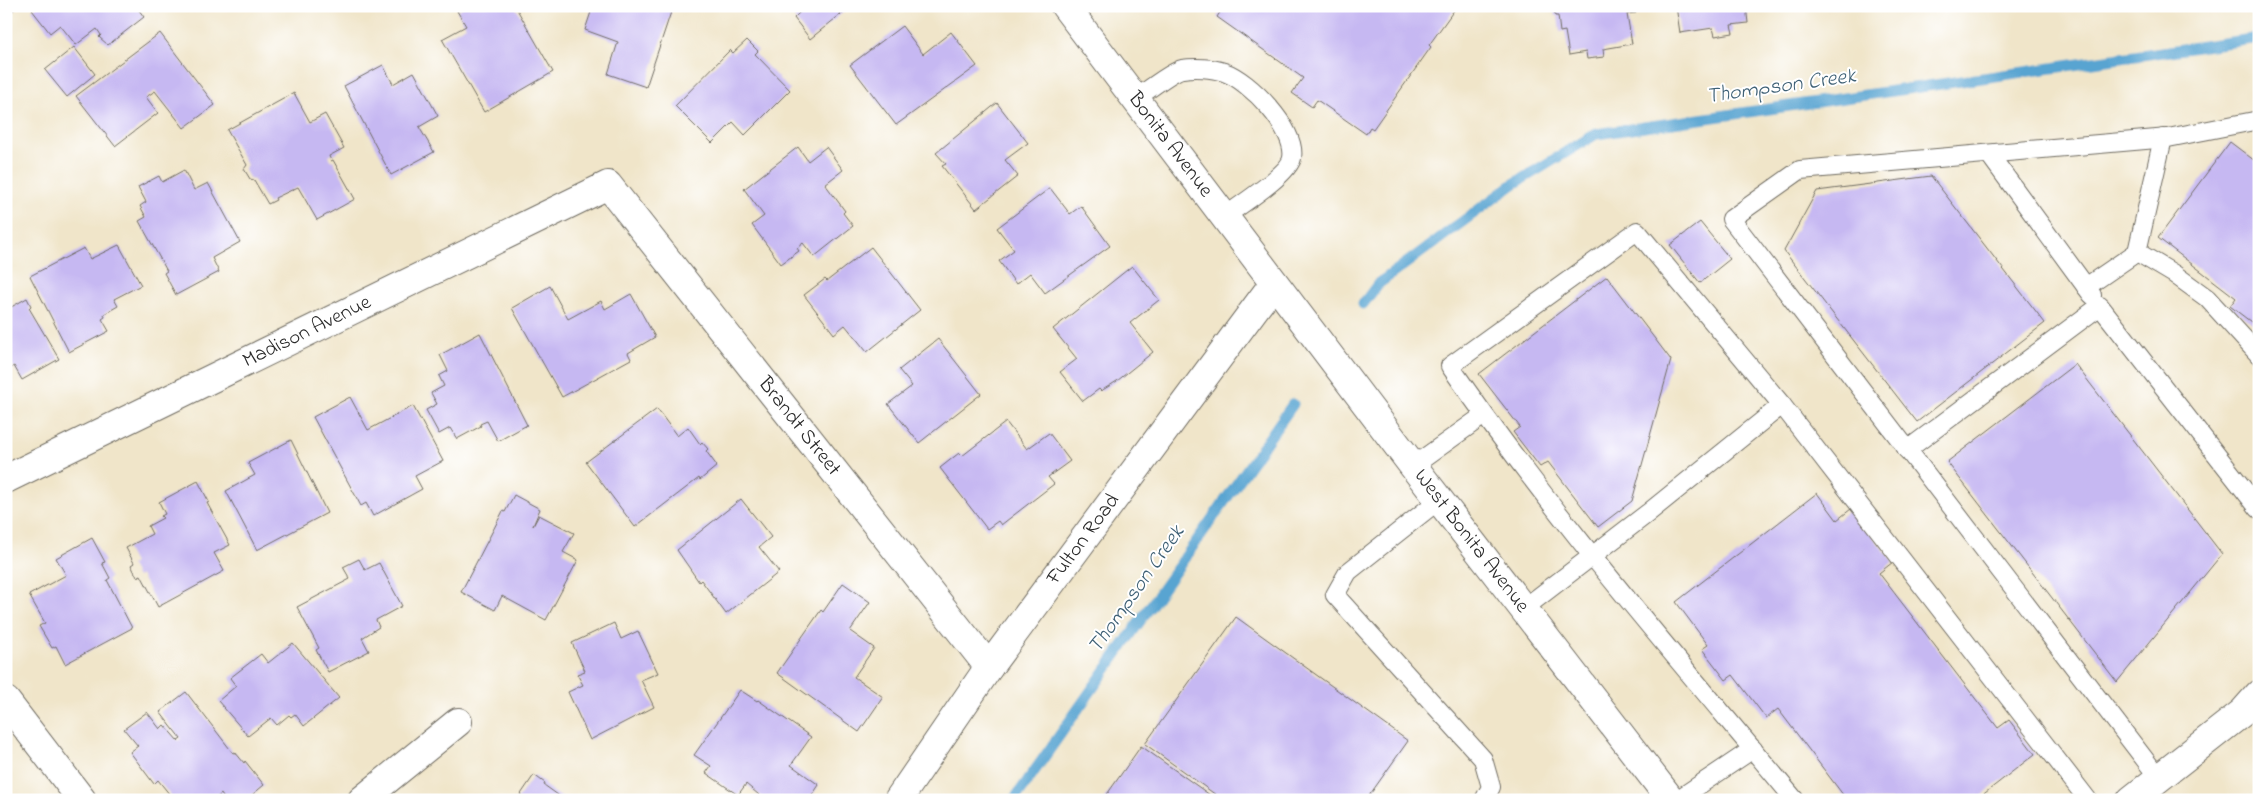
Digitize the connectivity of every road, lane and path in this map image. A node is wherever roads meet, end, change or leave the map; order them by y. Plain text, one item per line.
1 (1065, 6) edge
2 (1134, 100) junction
3 (2259, 120) edge
4 (2163, 138) junction
5 (1989, 154) junction
6 (608, 185) joint
7 (1224, 217) junction
8 (2137, 252) junction
9 (1274, 283) junction
10 (2086, 287) junction
11 (2100, 306) junction
12 (2259, 355) edge
13 (1782, 405) junction
14 (1484, 415) junction
15 (1907, 450) junction
16 (1413, 466) junction
17 (6, 480) edge
18 (1439, 500) junction
19 (2259, 509) edge
20 (1592, 556) junction
21 (1523, 609) junction
22 (989, 667) junction
23 (6, 701) edge
24 (2255, 704) edge
25 (458, 722) dead end
26 (1753, 749) junction
27 (2159, 778) junction
28 (82, 800) edge
29 (362, 800) edge
30 (898, 800) edge
31 (1484, 800) edge
32 (1671, 800) edge
33 (1677, 800) edge
34 (1796, 800) edge
35 (2088, 800) edge
36 (2131, 800) edge

1 - 2 street, Bonita Avenue
2 - 7 street, Bonita Avenue
2 - 7 lane
3 - 4 lane
4 - 5 lane
4 - 8 lane
5 - 10 lane
5 - 15 lane
6 - 17 street, Madison Avenue
6 - 22 street, Brandt Street
7 - 9 street, Bonita Avenue
8 - 10 lane
8 - 12 lane
9 - 16 street, West Bonita Avenue
9 - 22 street, Fulton Road
10 - 11 lane
11 - 15 lane
11 - 19 lane
13 - 14 lane
13 - 20 lane
13 - 35 lane
14 - 16 lane
14 - 20 lane
15 - 27 lane
16 - 18 street, West Bonita Avenue
18 - 21 street, West Bonita Avenue
18 - 31 lane
20 - 21 lane
20 - 26 lane
21 - 32 street, West Bonita Avenue
22 - 30 street, Fulton Road
23 - 28 street
24 - 27 street
25 - 29 street
26 - 33 lane
26 - 34 lane
27 - 36 street

